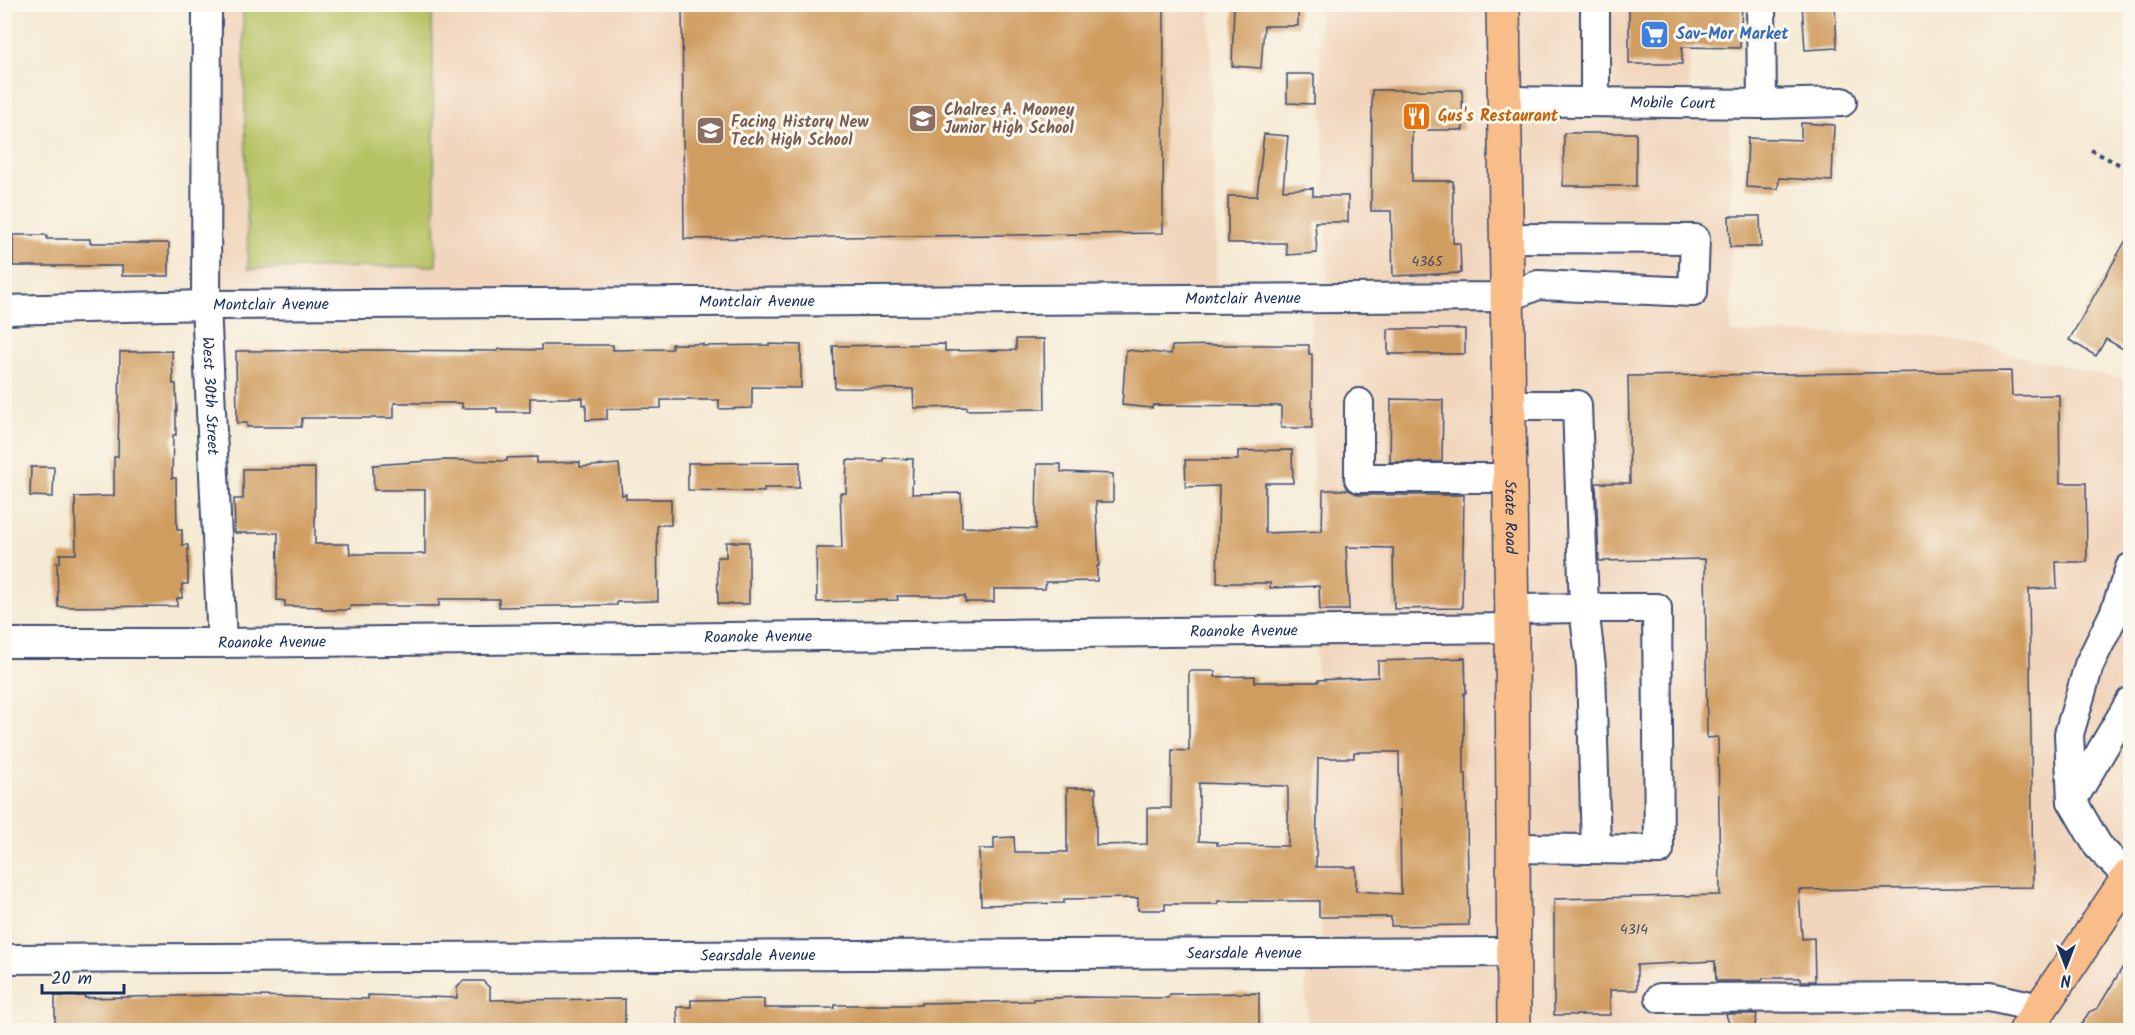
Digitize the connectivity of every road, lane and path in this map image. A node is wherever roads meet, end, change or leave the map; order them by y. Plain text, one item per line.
1 (207, 4) edge
2 (1503, 4) edge
3 (1595, 4) edge
4 (1761, 4) edge
5 (1505, 101) junction
6 (1595, 102) junction
7 (1842, 102) dead end
8 (1762, 104) junction
9 (2091, 150) dead end
10 (2130, 170) edge
11 (1507, 238) junction
12 (1508, 297) junction
13 (206, 305) junction
14 (4, 310) edge
15 (1359, 403) dead end
16 (1510, 405) junction
17 (1510, 478) junction
18 (2130, 567) edge
19 (1584, 608) junction
20 (1512, 618) junction
21 (4, 643) edge
22 (222, 643) junction
23 (2130, 702) edge
24 (2072, 801) junction
25 (1512, 848) junction
26 (1596, 849) junction
27 (2130, 877) edge
28 (1512, 952) junction
29 (4, 959) edge
30 (1660, 998) dead end
31 (2033, 1019) edge
32 (1514, 1030) edge

1 - 13 street, West 30th Street
2 - 5 main road, State Road
3 - 6 street
4 - 8 street
5 - 6 street, Mobile Court
5 - 11 main road, State Road
6 - 8 street, Mobile Court
7 - 8 street, Mobile Court
9 - 10 path
11 - 12 main road, State Road
11 - 12 street
12 - 13 street, Montclair Avenue
12 - 16 main road, State Road
13 - 14 street, Montclair Avenue
13 - 22 street, West 30th Street
15 - 17 street
16 - 17 main road, State Road
16 - 19 street
17 - 20 main road, State Road
18 - 24 street
19 - 20 street, Roanoke Avenue
19 - 26 street
19 - 26 street, Roanoke Avenue
20 - 22 street, Roanoke Avenue
20 - 25 main road, State Road
21 - 22 street, Roanoke Avenue
23 - 24 street
24 - 27 street
25 - 26 street
25 - 28 main road, State Road
27 - 31 main road
28 - 29 street, Searsdale Avenue
28 - 32 main road, State Road
30 - 31 street

